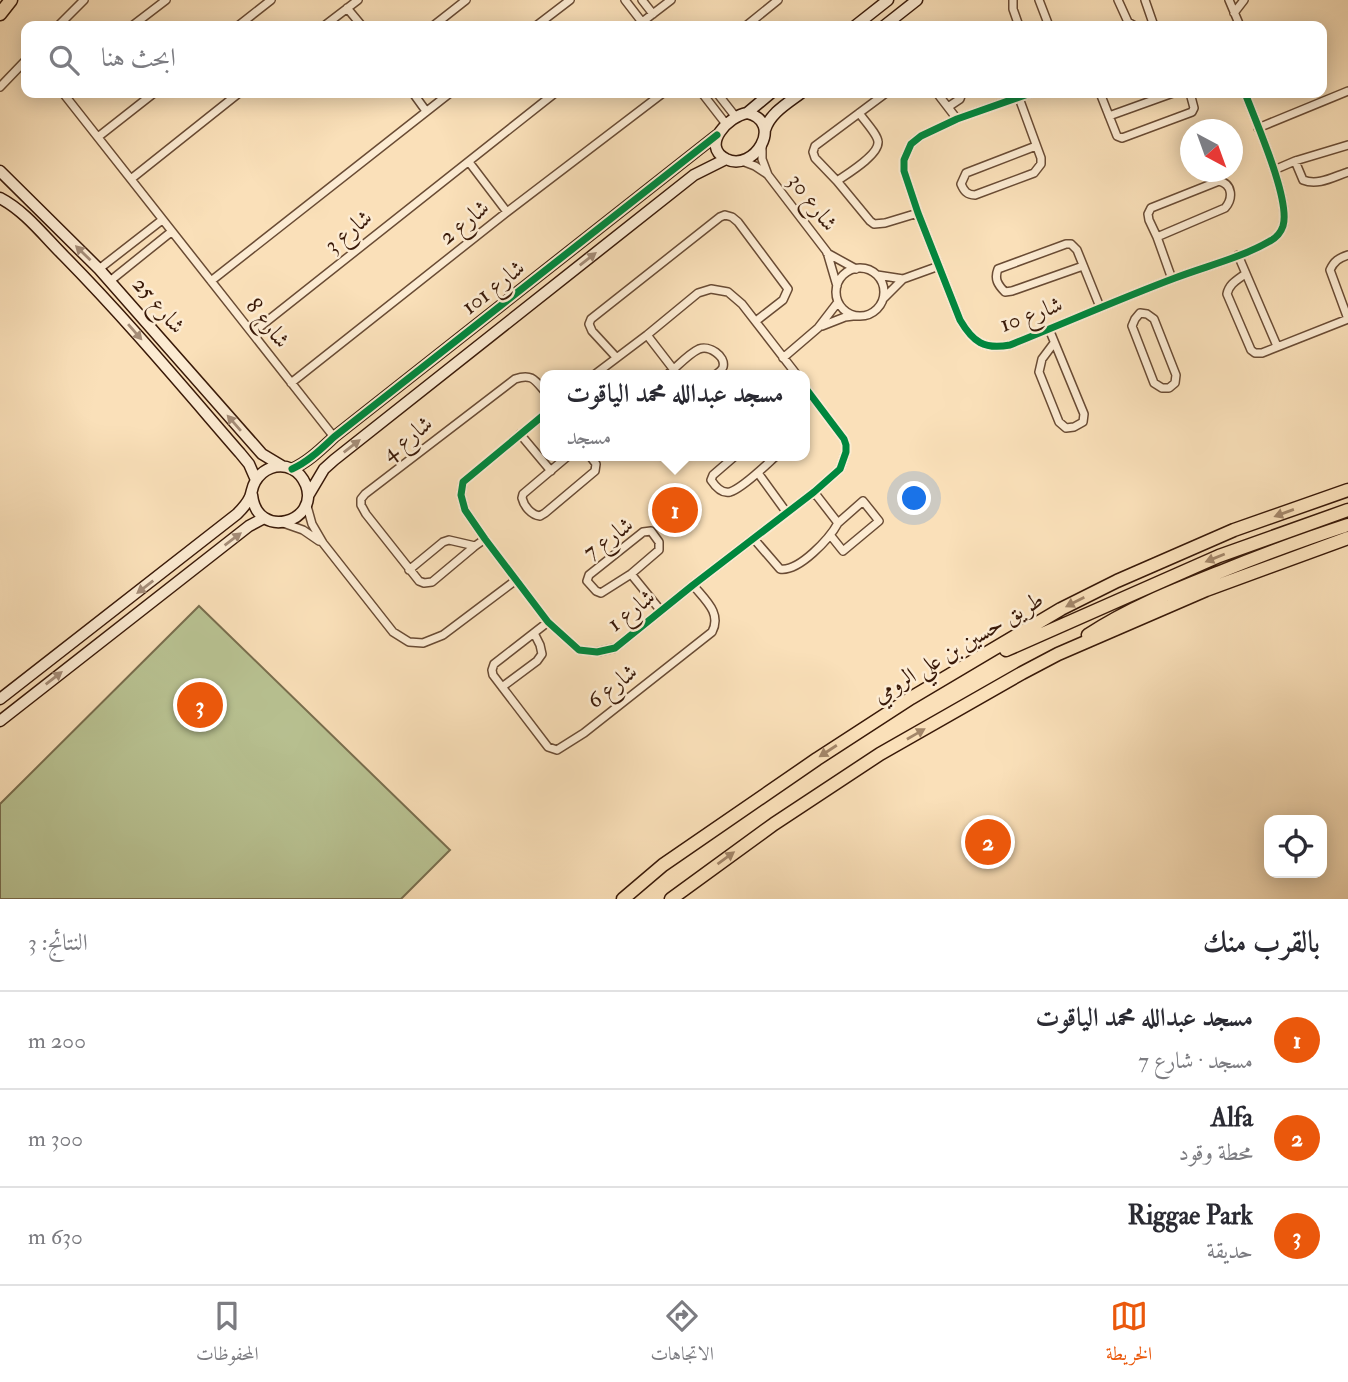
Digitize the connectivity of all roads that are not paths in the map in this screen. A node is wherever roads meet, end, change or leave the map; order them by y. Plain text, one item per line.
1 (11, 0) edge
2 (84, 0) edge
3 (166, 0) edge
4 (271, 0) edge
5 (358, 0) edge
6 (466, 0) edge
7 (570, 0) edge
8 (625, 0) edge
9 (642, 0) edge
10 (671, 0) edge
11 (778, 0) edge
12 (888, 0) edge
13 (1013, 0) edge
14 (1039, 0) edge
15 (1118, 0) edge
16 (1145, 0) edge
17 (1229, 0) edge
18 (1244, 0) edge
19 (913, 2) edge
20 (347, 8) junction
21 (1234, 13) junction
22 (0, 14) edge
23 (653, 14) junction
24 (63, 21) edge
25 (139, 21) edge
26 (244, 21) edge
27 (330, 21) edge
28 (358, 21) edge
29 (439, 21) edge
30 (543, 21) edge
31 (638, 21) edge
32 (644, 21) edge
33 (752, 21) edge
34 (861, 21) edge
35 (890, 21) edge
36 (1018, 21) edge
37 (1047, 21) edge
38 (1128, 21) edge
39 (1152, 21) edge
40 (1238, 21) edge
41 (21, 65) edge
42 (0, 87) edge
43 (1348, 91) edge
44 (67, 98) edge
45 (148, 98) edge
46 (233, 98) edge
47 (417, 98) edge
48 (443, 98) edge
49 (549, 98) edge
50 (656, 98) edge
51 (706, 98) edge
52 (721, 98) edge
53 (765, 98) edge
54 (795, 98) edge
55 (879, 98) edge
56 (941, 98) edge
57 (960, 98) edge
58 (1019, 98) joint
59 (1102, 98) edge
60 (1159, 98) edge
61 (1192, 98) edge
62 (1247, 98) edge
63 (948, 107) junction
64 (426, 111) junction
65 (747, 113) junction
66 (859, 113) junction
67 (735, 116) junction
68 (1109, 116) junction
69 (957, 120) junction
70 (726, 124) junction
71 (1258, 128) junction
72 (765, 130) junction
73 (717, 135) junction
74 (98, 137) junction
75 (762, 143) junction
76 (1348, 145) edge
77 (1036, 146) junction
78 (726, 159) junction
79 (742, 161) junction
80 (1295, 161) junction
81 (469, 162) junction
82 (1274, 170) junction
83 (0, 171) edge
84 (1348, 172) edge
85 (768, 175) junction
86 (131, 179) junction
87 (838, 181) junction
88 (0, 198) edge
89 (507, 212) junction
90 (918, 213) junction
91 (162, 220) junction
92 (172, 232) junction
93 (1157, 237) junction
94 (827, 252) junction
95 (1238, 255) junction
96 (1348, 255) edge
97 (939, 266) junction
98 (1083, 266) junction
99 (549, 268) junction
100 (99, 269) junction
101 (856, 269) junction
102 (1245, 274) junction
103 (877, 275) junction
104 (903, 279) junction
105 (1172, 279) junction
106 (110, 281) junction
107 (211, 281) junction
108 (558, 283) junction
109 (837, 286) junction
110 (518, 292) junction
111 (1133, 295) junction
112 (883, 299) junction
113 (838, 302) junction
114 (1100, 307) junction
115 (526, 308) junction
116 (1140, 313) junction
117 (853, 316) junction
118 (1348, 319) edge
119 (756, 321) junction
120 (818, 328) junction
121 (1049, 329) junction
122 (252, 332) junction
123 (648, 335) junction
124 (1054, 343) junction
125 (1277, 346) junction
126 (616, 357) junction
127 (783, 358) junction
128 (600, 370) edge
129 (669, 370) edge
130 (673, 370) edge
131 (721, 370) edge
132 (793, 370) edge
133 (291, 383) junction
134 (540, 386) edge
135 (810, 394) edge
136 (540, 417) edge
137 (520, 434) junction
138 (334, 437) junction
139 (540, 458) edge
140 (543, 461) edge
141 (562, 461) edge
142 (594, 461) edge
143 (729, 461) edge
144 (771, 461) edge
145 (288, 468) junction
146 (551, 471) junction
147 (758, 473) junction
148 (256, 480) junction
149 (1348, 490) edge
150 (814, 492) junction
151 (251, 495) junction
152 (307, 498) junction
153 (1348, 510) edge
154 (787, 513) junction
155 (264, 518) junction
156 (280, 523) junction
157 (838, 523) junction
158 (1348, 525) edge
159 (831, 536) junction
160 (1348, 538) edge
161 (754, 539) junction
162 (485, 540) junction
163 (323, 543) junction
164 (475, 546) junction
165 (409, 570) junction
166 (631, 574) junction
167 (516, 580) junction
168 (693, 585) junction
169 (662, 611) junction
170 (548, 622) junction
171 (534, 633) junction
172 (1058, 654) junction
173 (948, 676) junction
174 (502, 688) junction
175 (0, 699) edge
176 (0, 721) edge
177 (623, 899) edge
178 (671, 899) edge

1 - 22 highway
2 - 24 street
3 - 25 street
4 - 26 street
5 - 20 street
6 - 29 street
7 - 30 street
8 - 31 street
9 - 23 street
10 - 23 street
11 - 33 street
12 - 34 street
13 - 36 street
14 - 37 street
15 - 38 street
16 - 39 street
17 - 21 street
18 - 21 street
19 - 35 street
20 - 27 street
20 - 28 street
21 - 40 street
23 - 32 street
41 - 42 street
43 - 71 street
44 - 74 street, شارع 8
45 - 74 street
46 - 86 street
47 - 64 street
48 - 64 street
49 - 81 street, شارع 3
50 - 89 street, شارع 2
51 - 70 street
52 - 67 street
53 - 65 street
54 - 72 street
55 - 66 street
56 - 63 street
57 - 63 street
58 - 69 street, شارع 10
58 - 77 street
59 - 68 street
60 - 68 street
61 - 68 street
62 - 71 street, شارع 10
63 - 69 street
64 - 107 street
65 - 67 street
65 - 72 street
66 - 87 street
66 - 87 street
67 - 70 street
69 - 90 street, شارع 10
70 - 73 street
71 - 82 street, شارع 10
72 - 75 street
73 - 78 street
73 - 99 street, شارع 101
74 - 86 street, شارع 8
75 - 79 street
75 - 85 street, شارع 30
76 - 80 street
77 - 77 street
78 - 79 street
108 -> 78 street, شارع 101
79 - 85 street, شارع 30
80 - 82 street
80 - 84 street
81 - 89 street
81 - 122 street, شارع 3
82 - 95 street, شارع 10
100 -> 83 street, شارع 25
85 - 94 street, شارع 30
86 - 91 street, شارع 8
87 - 90 street
88 -> 148 street, شارع 25
89 - 133 street, شارع 2
90 - 97 street, شارع 10
91 - 92 street, شارع 8
91 - 100 street
92 - 106 street
92 - 107 street, شارع 8
93 - 93 street
93 - 105 street
94 - 101 street, شارع 30
94 - 109 street, شارع 30
95 - 102 street
95 - 105 street, شارع 10
96 - 118 street
97 - 104 street
97 - 121 street, شارع 10
98 - 98 street
98 - 114 street
99 - 108 street
99 - 110 street, شارع 101
100 - 106 street, شارع 25
101 - 103 street
101 - 109 street
102 - 125 street
102 - 125 street
103 - 104 street
103 - 112 street
104 - 112 street
105 - 111 street, شارع 10
145 -> 106 street, شارع 25
107 - 122 street, شارع 8
108 - 115 street, شارع 101
109 - 113 street
110 - 115 street
110 - 138 street, شارع 101
111 - 114 street, شارع 10
111 - 116 street
112 - 117 street
113 - 117 street
113 - 120 street
114 - 121 street, شارع 10
152 -> 115 street, شارع 101
116 - 116 street
117 - 120 street
118 - 125 street
119 - 123 street
119 - 126 street
119 - 127 street
120 - 127 street
121 - 124 street
122 - 133 street, شارع 8
123 - 126 street
123 - 129 street
124 - 124 street
126 - 128 street
127 - 132 street
130 - 131 street
133 - 138 street, شارع 8
134 - 165 street, شارع 4
135 - 150 street, شارع 1
136 - 137 street, شارع 1
137 - 139 street
137 - 162 street, شارع 1
138 - 145 street, شارع 101
140 - 146 street
141 - 146 street
142 - 146 street
143 - 147 street
144 - 147 street
145 - 148 street
145 - 152 street
147 - 154 street
148 - 151 street
149 -> 173 highway, طريق حسين بن علي الرومي
150 - 154 street, شارع 1
150 - 157 street
151 - 155 street
151 -> 175 street
152 - 156 street
152 - 163 street
153 -> 173 highway
154 - 161 street, شارع 1
155 - 156 street
176 -> 155 street
156 - 163 street
157 - 159 street
157 - 159 street
158 - 172 highway
159 - 161 street
160 - 172 highway
161 - 168 street, شارع 1
162 - 164 street
162 - 167 street, شارع 1
163 - 167 street
164 - 165 street
164 - 165 street
166 - 166 street, شارع 7
166 - 169 street, شارع 7
167 - 170 street, شارع 1
168 - 169 street, شارع 1
168 - 174 street, شارع 6
169 - 170 street, شارع 1
170 - 171 street
171 - 174 street
171 - 174 street
178 -> 172 highway
173 -> 177 highway, طريق حسين بن علي الرومي

